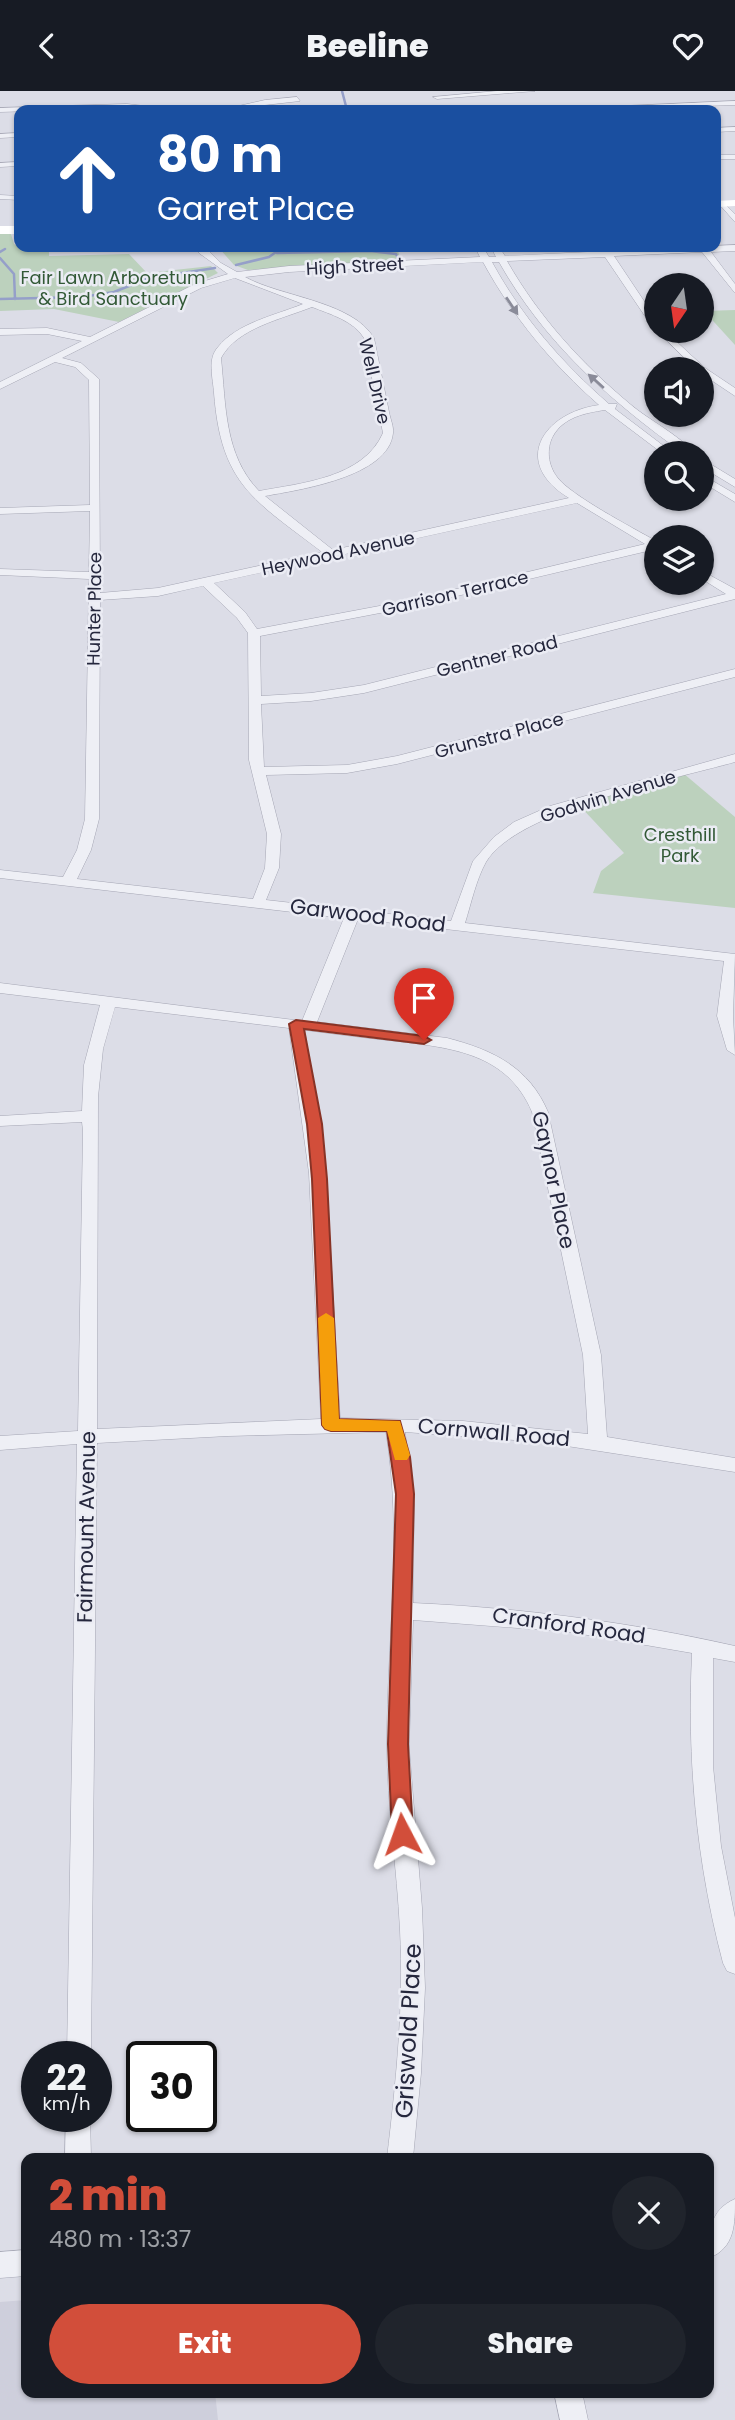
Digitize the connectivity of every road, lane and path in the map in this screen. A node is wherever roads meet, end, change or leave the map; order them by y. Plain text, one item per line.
1 (531, 91) edge
2 (295, 95) edge
3 (438, 97) edge
4 (735, 103) edge
5 (250, 105) edge
6 (691, 105) edge
7 (725, 204) edge
8 (735, 219) edge
9 (203, 252) edge
10 (215, 252) edge
11 (482, 252) edge
12 (498, 252) edge
13 (656, 252) edge
14 (706, 252) edge
15 (608, 254) junction
16 (502, 259) junction
17 (486, 260) junction
18 (439, 262) junction
19 (226, 268) junction
20 (492, 271) junction
21 (236, 275) junction
22 (735, 290) edge
23 (310, 305) junction
24 (644, 308) edge
25 (0, 332) edge
26 (92, 340) junction
27 (673, 343) edge
28 (688, 357) edge
29 (54, 359) junction
30 (714, 378) edge
31 (0, 386) edge
32 (735, 393) edge
33 (623, 404) junction
34 (606, 407) junction
35 (651, 441) edge
36 (673, 441) edge
37 (728, 466) dead end
38 (714, 470) edge
39 (714, 476) edge
40 (714, 481) edge
41 (735, 484) edge
42 (258, 494) junction
43 (580, 499) junction
44 (735, 499) edge
45 (95, 508) junction
46 (0, 511) edge
47 (644, 539) edge
48 (644, 549) edge
49 (331, 554) junction
50 (0, 572) edge
51 (94, 576) junction
52 (206, 582) junction
53 (714, 582) edge
54 (735, 595) edge
55 (94, 597) junction
56 (254, 633) junction
57 (735, 673) edge
58 (257, 700) junction
59 (735, 758) edge
60 (258, 771) junction
61 (0, 874) edge
62 (68, 882) junction
63 (258, 903) junction
64 (353, 914) junction
65 (456, 926) junction
66 (734, 958) edge
67 (0, 988) edge
68 (109, 1001) junction
69 (302, 1025) junction
70 (735, 1050) edge
71 (90, 1116) junction
72 (0, 1121) edge
73 (331, 1425) junction
74 (394, 1425) junction
75 (87, 1436) junction
76 (598, 1441) junction
77 (0, 1443) edge
78 (735, 1465) edge
79 (402, 1611) junction
80 (703, 1646) junction
81 (735, 1654) edge
82 (735, 1963) edge
83 (79, 2041) edge
84 (78, 2132) edge
85 (78, 2153) edge
86 (401, 2153) edge
87 (735, 2212) edge
88 (714, 2239) edge
89 (21, 2263) edge
90 (0, 2265) edge
91 (569, 2398) edge
92 (574, 2420) edge

1 - 3 street
2 - 5 street
4 - 6 street
7 - 8 street
9 - 19 street, Well Drive
10 - 19 street, Well Drive
11 - 17 street
12 - 16 street
13 - 15 street, High Street
14 - 22 street
15 - 16 street, High Street
15 - 24 street
16 - 17 street, High Street
33 -> 16 street
17 - 18 street, High Street
17 - 20 street
18 - 20 street
18 - 21 street, High Street
19 - 21 street, Well Drive
20 -> 34 street
21 - 23 street, Well Drive
21 - 26 street, High Street
23 - 42 street
23 - 42 street, Well Drive
25 - 26 street
26 - 29 street, High Street
27 - 28 street
29 - 31 street, High Street
29 - 45 street, Hunter Place
30 - 32 street
33 - 34 street
33 - 36 street
34 - 35 street
34 - 43 street
37 - 38 street
39 - 41 street
40 - 44 street
42 - 49 street
43 - 47 street
43 - 49 street, Heywood Avenue
45 - 46 street
45 - 51 street, Hunter Place
48 - 56 street, Garrison Terrace
49 - 52 street, Heywood Avenue
50 - 51 street
51 - 55 street, Hunter Place
52 - 55 street, Heywood Avenue
52 - 56 street
53 - 54 street
54 - 58 street, Gentner Road
55 - 62 street, Hunter Place
56 - 58 street
57 - 60 street, Grunstra Place
58 - 60 street
59 - 65 street, Godwin Avenue
60 - 63 street
61 - 62 street, Garwood Road
62 - 63 street, Garwood Road
63 - 64 street, Garwood Road
64 - 65 street, Garwood Road
64 - 69 street
65 - 66 street, Garwood Road
66 - 70 street
67 - 68 street, Gaynor Place
68 - 69 street, Gaynor Place
68 - 71 street, Fairmount Avenue
69 - 73 street
69 - 76 street, Gaynor Place
71 - 72 street
71 - 75 street, Fairmount Avenue
73 - 74 street, Cornwall Road
73 - 75 street, Cornwall Road
74 - 76 street, Cornwall Road
74 - 79 street, Griswold Place
75 - 77 street, Cornwall Road
75 - 83 street, Fairmount Avenue
76 - 78 street, Cornwall Road
79 - 80 street, Cranford Road
79 - 86 street, Griswold Place
80 - 81 street, Cranford Road
80 - 82 street
84 - 85 street
87 - 88 street
89 - 90 street
91 - 92 street

